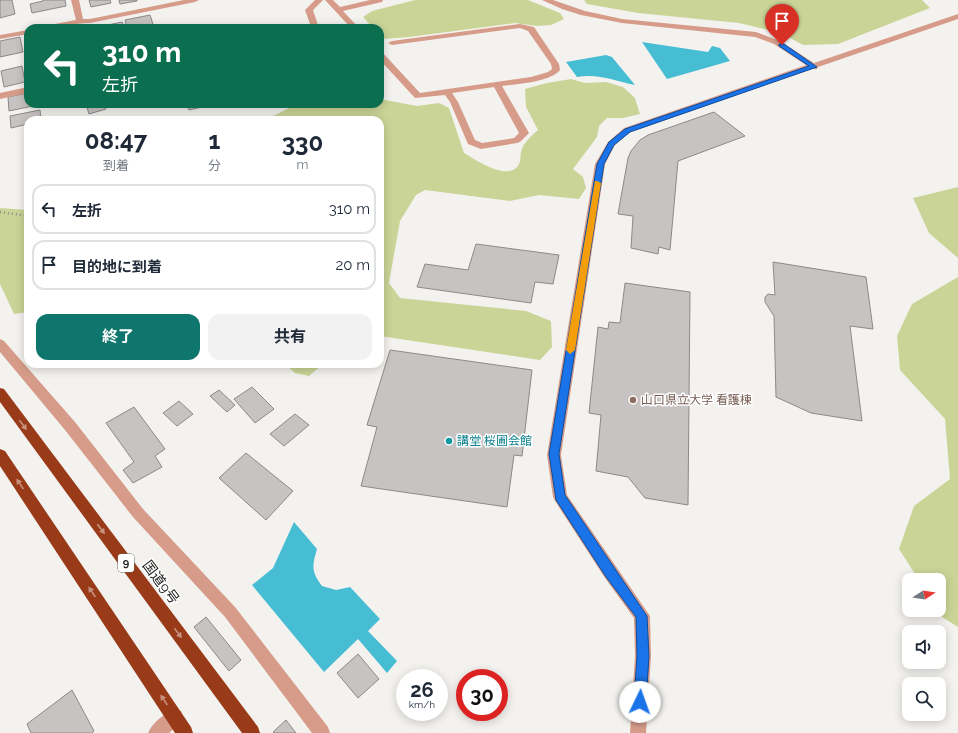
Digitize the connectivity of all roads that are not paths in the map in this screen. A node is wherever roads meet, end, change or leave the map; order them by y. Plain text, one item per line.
1 (75, 0) edge
2 (149, 0) edge
3 (195, 0) edge
4 (319, 0) edge
5 (329, 0) edge
6 (379, 0) edge
7 (546, 0) edge
8 (152, 9) junction
9 (338, 10) junction
10 (958, 16) edge
11 (80, 22) junction
12 (69, 24) edge
13 (314, 24) edge
14 (351, 24) edge
15 (24, 33) edge
16 (0, 37) edge
17 (392, 43) dead end
18 (384, 59) edge
19 (814, 67) junction
20 (497, 84) junction
21 (24, 91) edge
22 (447, 92) junction
23 (0, 96) edge
24 (0, 344) edge
25 (0, 393) edge
26 (0, 454) edge
27 (175, 717) junction
28 (156, 733) edge
29 (185, 733) edge
30 (252, 733) edge
31 (322, 733) edge
32 (638, 733) edge

1 - 11 street
2 - 8 street
3 - 8 street
4 - 13 street
5 - 9 street
6 - 9 street
7 - 19 street
8 - 11 street
9 - 14 street
10 - 19 street
11 - 12 street
15 - 16 street
17 - 20 street
18 - 22 street
19 - 32 street
20 - 22 street
20 - 22 street
21 - 23 street
24 - 31 street
25 -> 30 highway, 国道9号 / 9
27 -> 26 highway
27 - 28 street
27 - 29 highway

